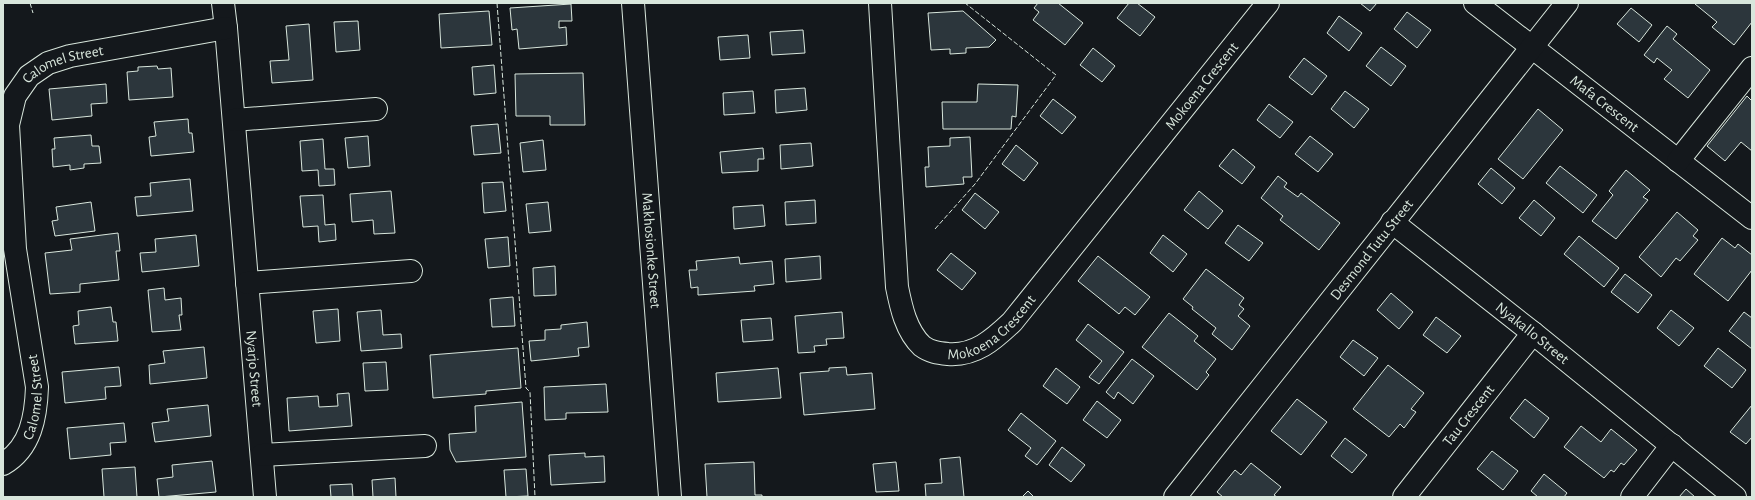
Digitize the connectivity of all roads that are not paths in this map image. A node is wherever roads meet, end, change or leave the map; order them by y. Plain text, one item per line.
1 (223, 3) edge
2 (634, 3) edge
3 (880, 3) edge
4 (1268, 3) edge
5 (1475, 3) edge
6 (1567, 3) edge
7 (226, 28) junction
8 (1532, 48) junction
9 (1752, 68) edge
10 (376, 109) dead end
11 (234, 120) junction
12 (1678, 160) junction
13 (1752, 218) edge
14 (1392, 222) junction
15 (9, 250) edge
16 (411, 271) dead end
17 (248, 283) junction
18 (1533, 333) junction
19 (425, 446) dead end
20 (1672, 446) junction
21 (262, 455) junction
22 (3, 464) edge
23 (265, 497) edge
24 (670, 497) edge
25 (1175, 497) edge
26 (1404, 497) edge
27 (1632, 497) edge
28 (1735, 497) edge

1 - 7 street, Nyarjo Street
2 - 24 street, Makhosionke Street
3 - 4 street, Mokoena Crescent
5 - 8 street, Mafa Crescent
6 - 8 street, Desmond Tutu Street
7 - 11 street, Nyarjo Street
7 - 15 street, Calomel Street
8 - 12 street, Mafa Crescent
8 - 14 street, Desmond Tutu Street
9 - 12 street
10 - 11 street
11 - 17 street, Nyarjo Street
12 - 13 street, Mafa Crescent
14 - 18 street, Nyakallo Street
14 - 25 street, Desmond Tutu Street
15 - 22 street, Calomel Street
16 - 17 street
17 - 21 street, Nyarjo Street
18 - 20 street, Nyakallo Street
18 - 26 street, Tau Crescent
19 - 21 street
20 - 27 street
20 - 28 street, Nyakallo Street
21 - 23 street, Nyarjo Street

